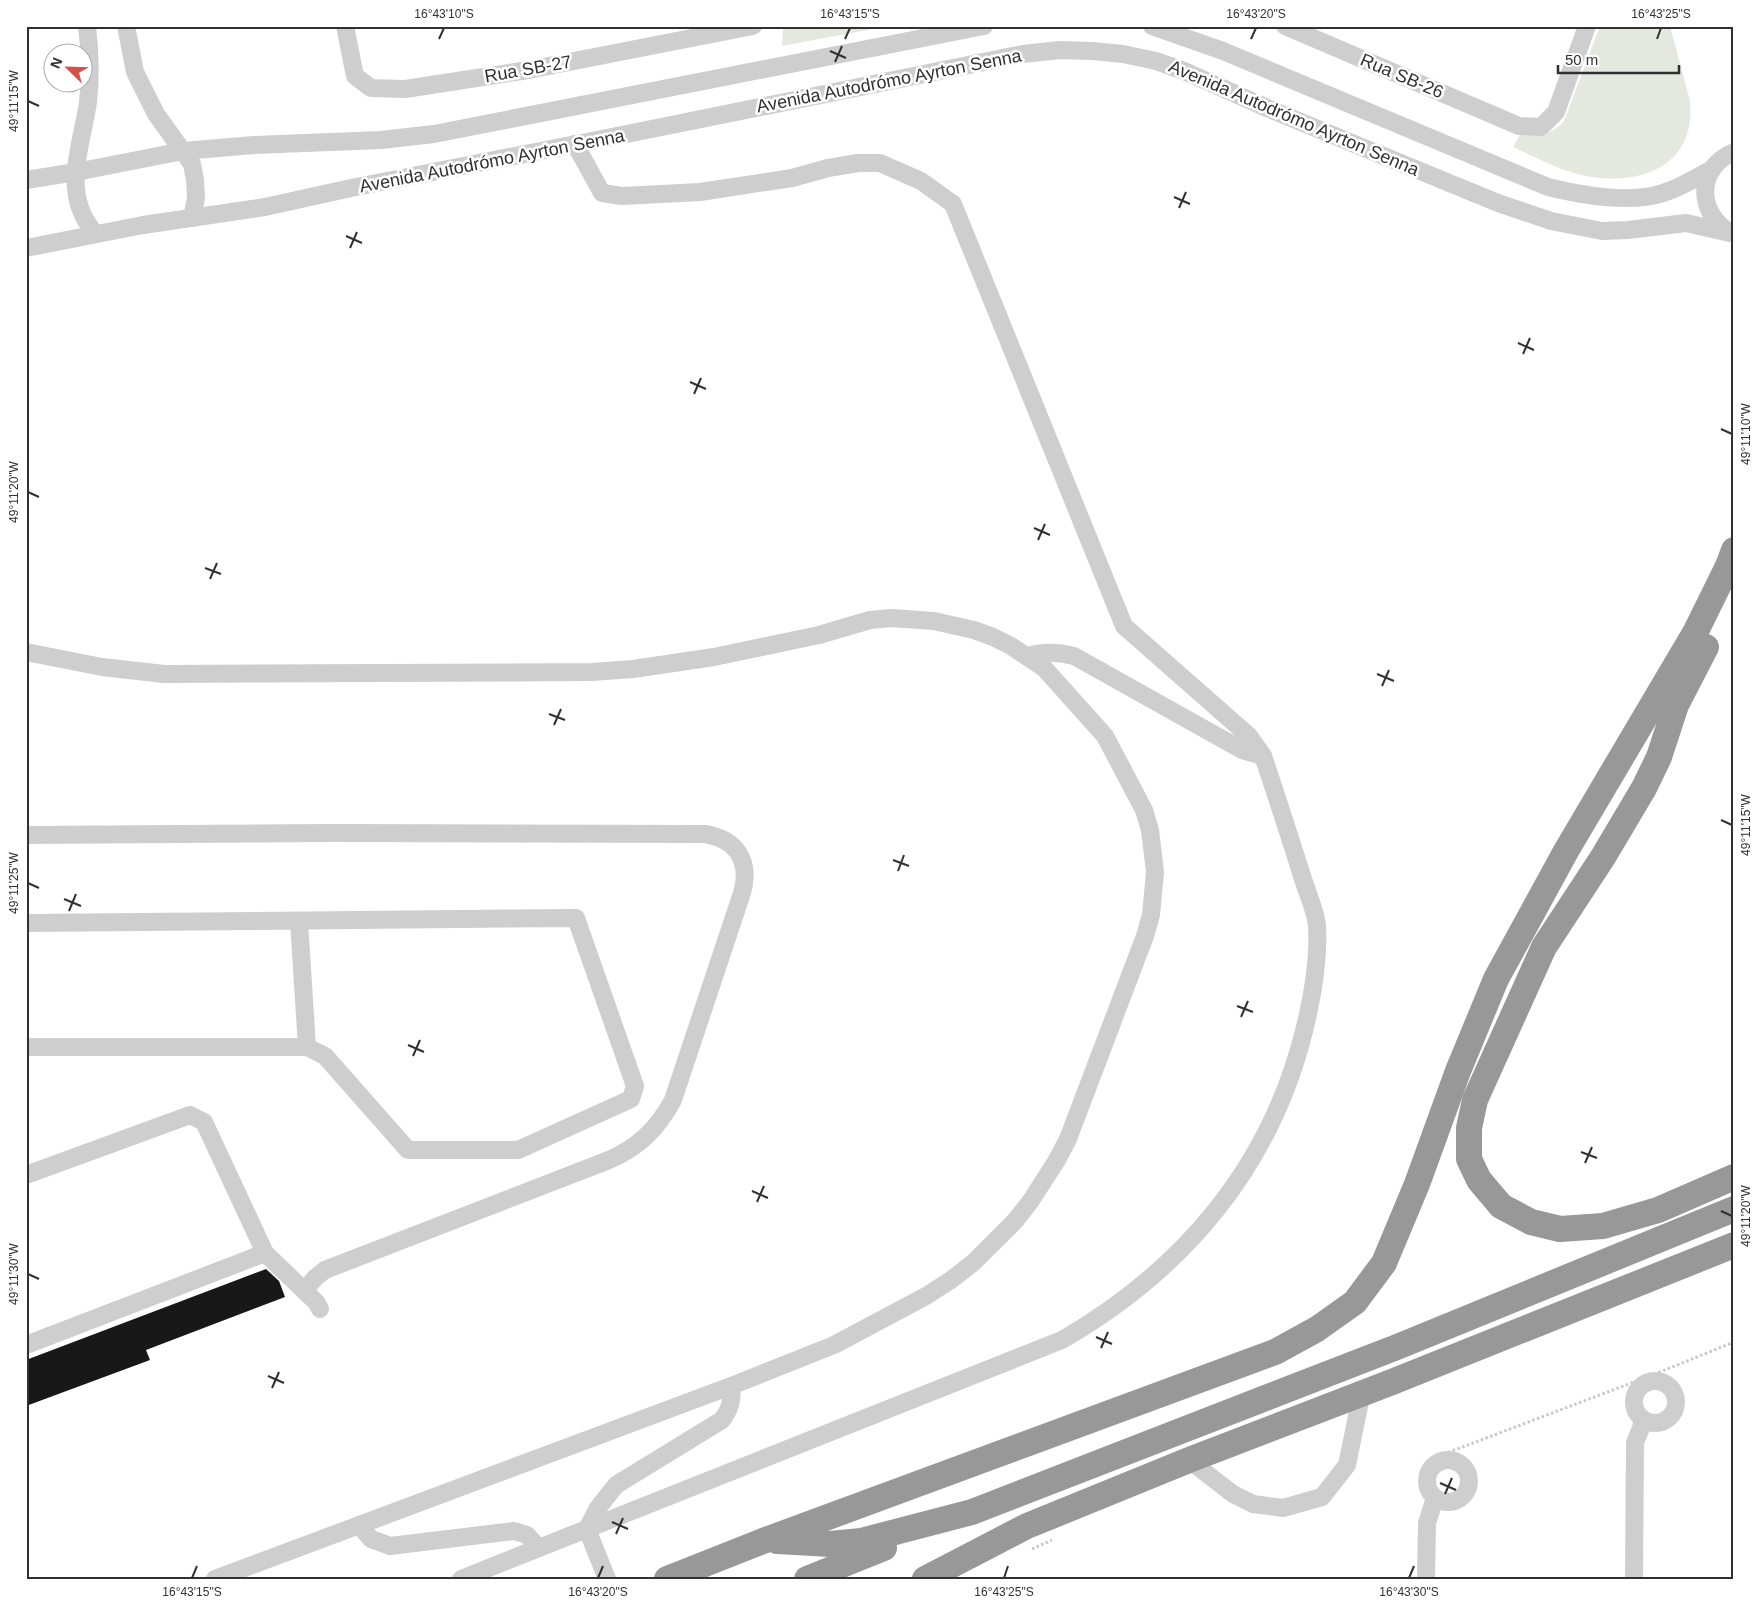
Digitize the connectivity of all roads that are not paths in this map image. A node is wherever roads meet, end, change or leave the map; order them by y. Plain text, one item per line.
1 (87, 26) edge
2 (126, 26) edge
3 (345, 26) edge
4 (753, 26) edge
5 (984, 26) edge
6 (1152, 26) edge
7 (1285, 26) edge
8 (1587, 26) edge
9 (575, 144) junction
10 (183, 151) junction
11 (1734, 152) edge
12 (1712, 169) junction
13 (76, 172) junction
14 (26, 180) edge
15 (192, 218) junction
16 (95, 234) junction
17 (1732, 234) edge
18 (26, 248) edge
19 (1734, 550) edge
20 (1734, 594) edge
21 (26, 652) edge
22 (1028, 656) junction
23 (1264, 756) junction
24 (26, 835) edge
25 (299, 921) junction
26 (26, 924) edge
27 (307, 1047) junction
28 (26, 1048) edge
29 (26, 1175) edge
30 (1734, 1177) edge
31 (1734, 1209) edge
32 (1734, 1245) edge
33 (265, 1253) junction
34 (304, 1291) junction
35 (320, 1310) dead end
36 (26, 1345) edge
37 (731, 1386) junction
38 (1362, 1392) junction
39 (1644, 1420) dead end
40 (1189, 1460) junction
41 (1435, 1498) junction
42 (972, 1512) junction
43 (359, 1525) junction
44 (587, 1529) junction
45 (763, 1541) junction
46 (539, 1548) junction
47 (215, 1579) edge
48 (461, 1579) edge
49 (607, 1579) edge
50 (667, 1579) edge
51 (807, 1579) edge
52 (926, 1579) edge
53 (1426, 1579) edge
54 (1634, 1579) edge

1 - 13 street
2 - 10 street
3 - 4 street, Rua SB-27
5 - 10 street, Avenida Autodrómo Ayrton Senna
6 - 12 street, Avenida Autodrómo Ayrton Senna
7 - 8 street, Rua SB-26
9 - 15 street, Avenida Autodrómo Ayrton Senna
9 - 17 street, Avenida Autodrómo Ayrton Senna
9 - 23 street
10 - 13 street, Avenida Autodrómo Ayrton Senna
10 - 15 street
11 - 12 street, Avenida Autodrómo Ayrton Senna
12 - 17 street
13 - 14 street, Avenida Autodrómo Ayrton Senna
13 - 16 street
15 - 16 street, Avenida Autodrómo Ayrton Senna
16 - 18 street, Avenida Autodrómo Ayrton Senna
19 - 45 highway
20 - 30 highway
21 - 22 street
22 - 23 street
22 - 37 street
23 - 44 street
24 - 34 street
25 - 26 street
25 - 27 street
25 - 27 street
27 - 28 street
29 - 33 street
31 - 42 highway
32 - 38 highway
33 - 34 street
33 - 36 street
34 - 35 street
37 - 43 street
37 - 44 street
38 - 40 highway
38 - 40 street
39 - 54 street
40 - 52 highway
41 - 41 street
41 - 53 street
42 - 45 highway
42 - 51 highway
43 - 46 street
43 - 47 street
44 - 46 street
44 - 49 street
45 - 50 highway
46 - 48 street

